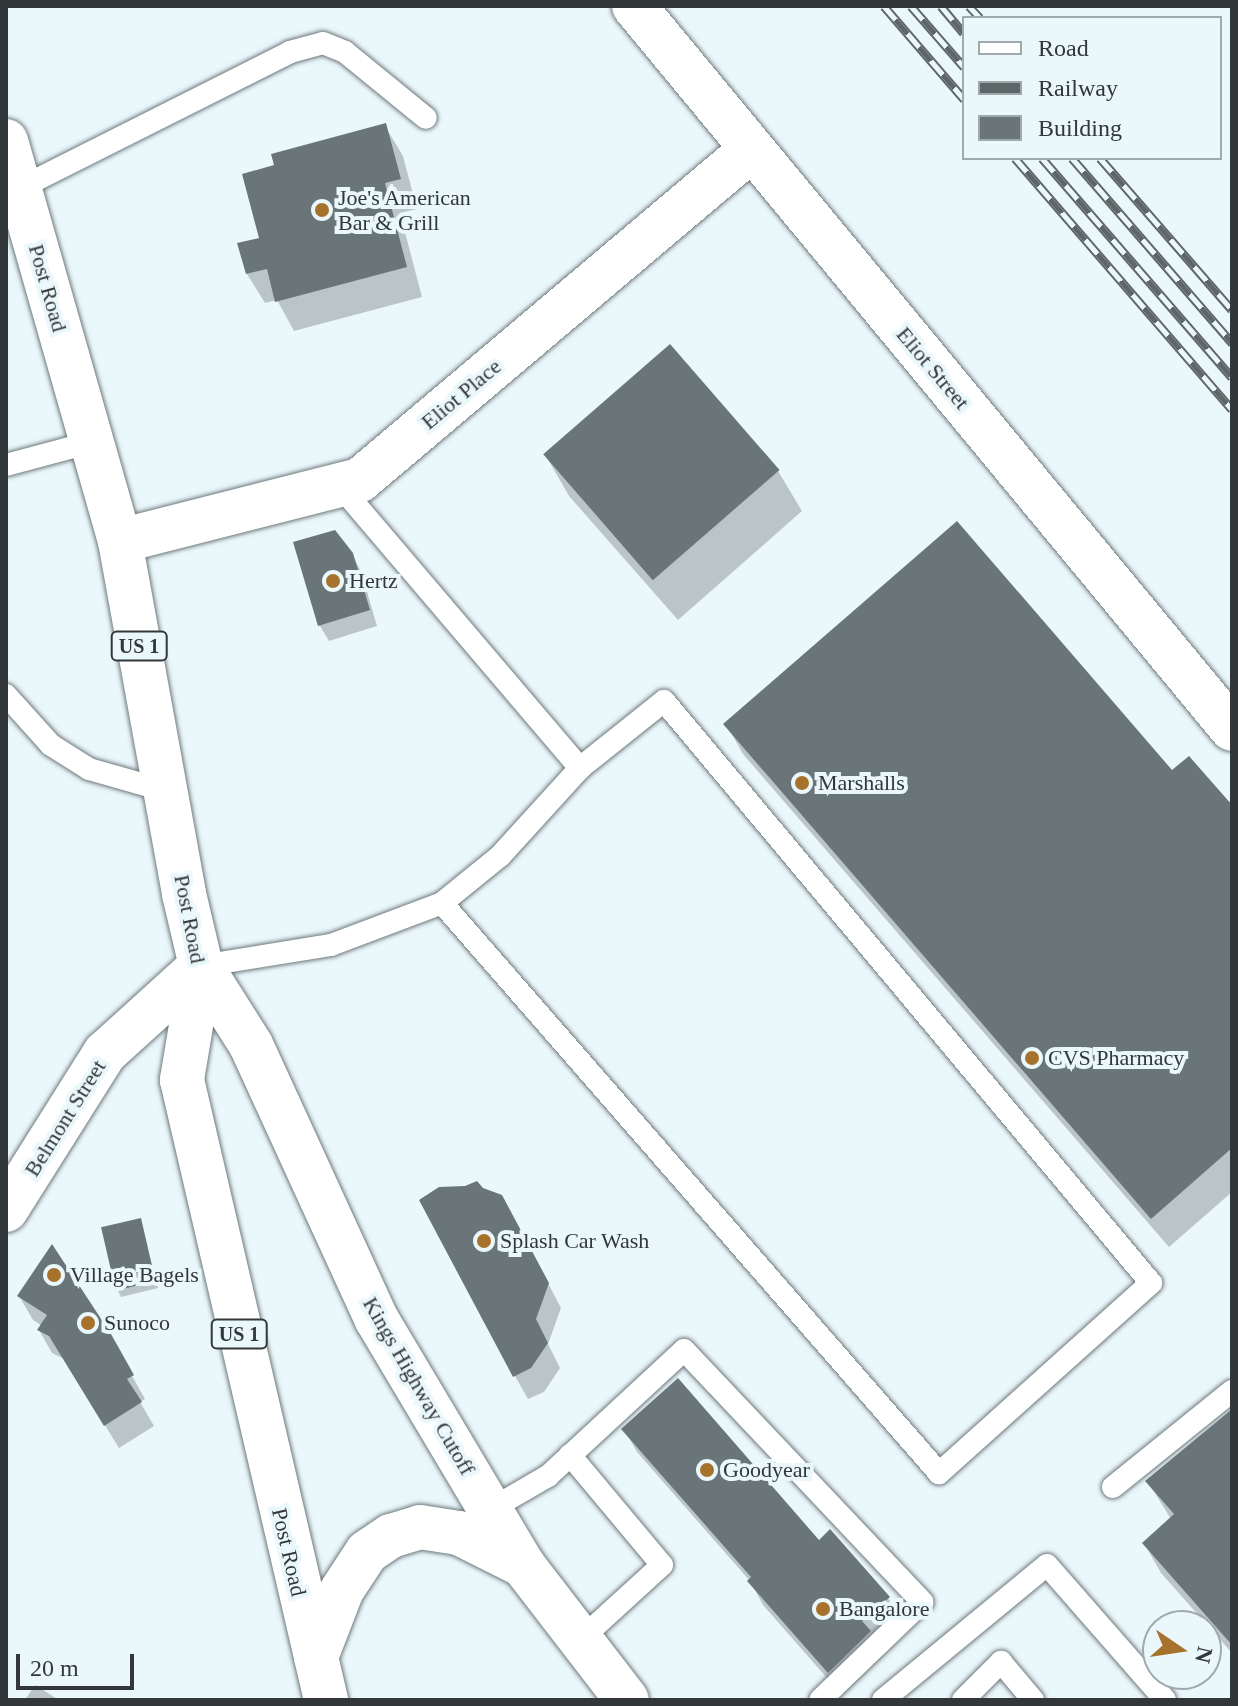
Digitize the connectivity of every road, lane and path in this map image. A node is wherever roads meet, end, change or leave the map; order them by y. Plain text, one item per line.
1 (634, 6) edge
2 (426, 118) dead end
3 (6, 141) edge
4 (752, 149) junction
5 (20, 188) junction
6 (92, 442) junction
7 (6, 465) edge
8 (339, 485) junction
9 (120, 541) junction
10 (6, 695) edge
11 (1232, 729) edge
12 (580, 768) junction
13 (166, 791) junction
14 (442, 903) junction
15 (201, 966) junction
16 (6, 1210) edge
17 (1232, 1391) edge
18 (570, 1455) junction
19 (1113, 1487) dead end
20 (491, 1509) junction
21 (523, 1565) junction
22 (580, 1640) junction
23 (316, 1657) junction
24 (326, 1700) edge
25 (627, 1700) edge
26 (820, 1700) edge
27 (883, 1700) edge
28 (963, 1700) edge
29 (1033, 1700) edge
30 (1165, 1700) edge

1 - 4 main road, Eliot Street
2 - 5 lane
3 - 5 main road, Post Road / US 1
4 - 8 main road, Eliot Place
4 - 11 main road, Eliot Street
5 - 6 main road, Post Road / US 1
6 - 7 lane
6 - 9 main road, Post Road / US 1
8 - 9 main road, Eliot Place
8 - 12 lane
9 - 13 main road, Post Road / US 1
10 - 13 lane
12 - 14 lane
12 - 14 lane
13 - 15 main road, Post Road / US 1
14 - 15 lane
15 - 16 main road, Belmont Street
15 - 20 main road, Kings Highway Cutoff / US 1
15 - 23 main road, Post Road / US 1
17 - 19 lane
18 - 20 lane
18 - 22 lane
18 - 26 lane
20 - 21 main road, Kings Highway Cutoff / US 1
21 - 22 main road, Kings Highway Cutoff / US 1
21 - 23 main road
22 - 25 main road, Kings Highway Cutoff / US 1
23 - 24 main road, Post Road / US 1
27 - 30 lane
28 - 29 lane

